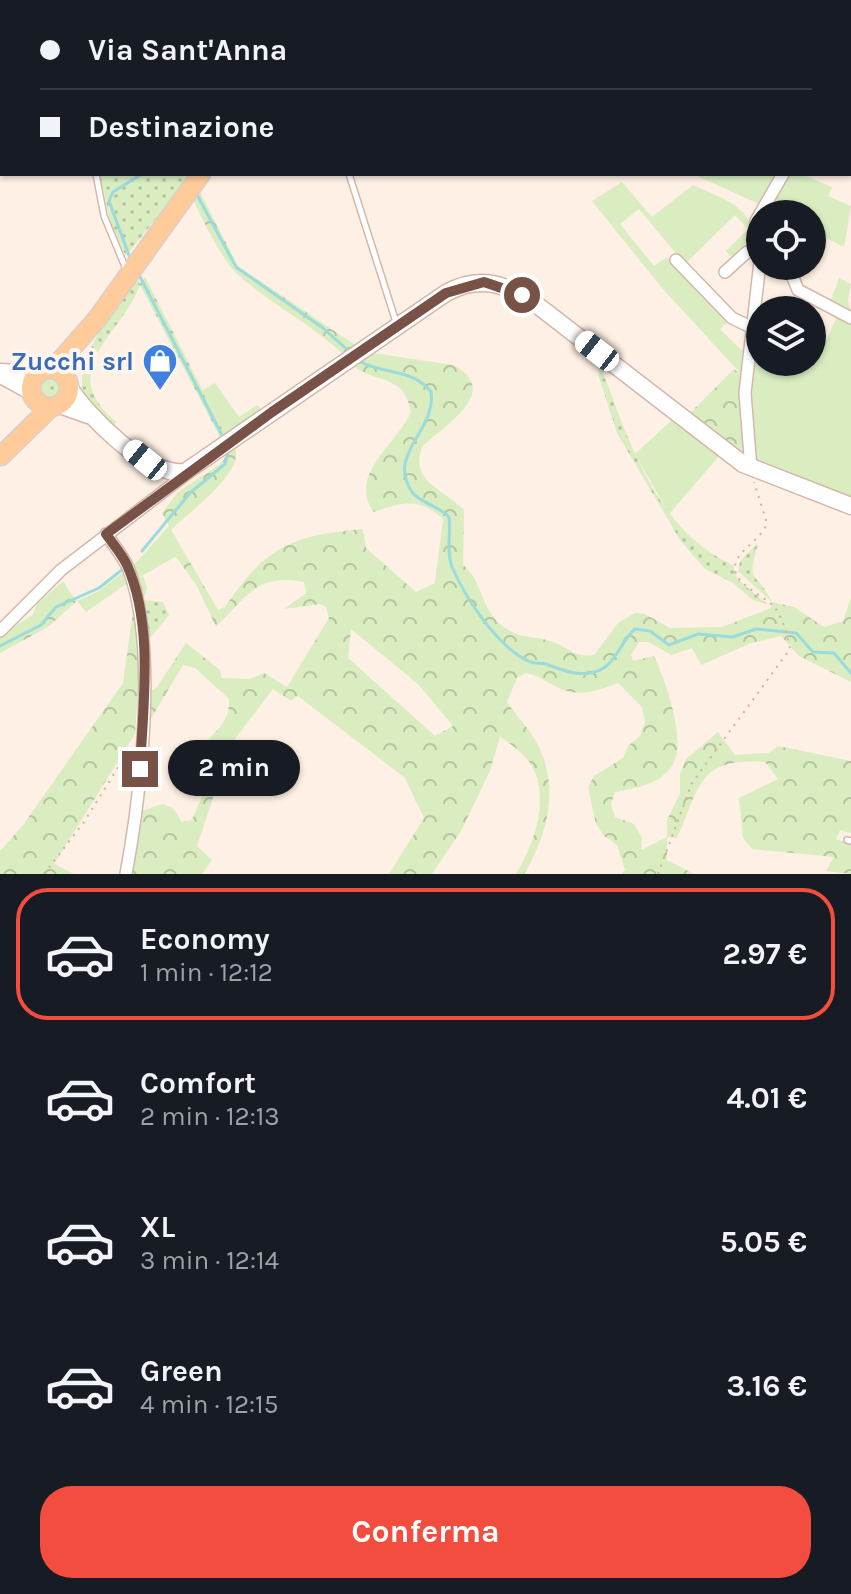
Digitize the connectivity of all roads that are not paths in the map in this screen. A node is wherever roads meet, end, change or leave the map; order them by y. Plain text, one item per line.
1 (96, 176) edge
2 (350, 176) edge
3 (782, 176) edge
4 (195, 182) edge
5 (768, 200) edge
6 (746, 253) edge
7 (676, 260) dead end
8 (132, 268) junction
9 (725, 272) dead end
10 (794, 280) edge
11 (851, 318) edge
12 (97, 319) junction
13 (397, 324) junction
14 (746, 325) edge
15 (0, 373) edge
16 (748, 376) edge
17 (37, 383) junction
18 (68, 384) junction
19 (55, 406) junction
20 (92, 417) junction
21 (0, 457) edge
22 (194, 468) junction
23 (751, 469) junction
24 (851, 506) edge
25 (106, 534) junction
26 (0, 631) edge
27 (126, 874) edge

1 - 8 lane
2 - 13 lane
3 - 5 street
4 - 8 main road
6 - 9 street
7 - 14 street
8 - 12 main road
10 - 11 street
12 - 17 main road
12 - 18 main road
13 - 22 street
13 - 23 street
15 - 17 street
16 - 23 street
17 - 18 main road
17 - 19 main road
17 - 21 main road
18 - 19 main road
18 - 20 street
19 - 20 street
19 - 21 main road
20 - 22 street
22 - 25 street
23 - 24 street
25 - 26 street
25 - 27 street

